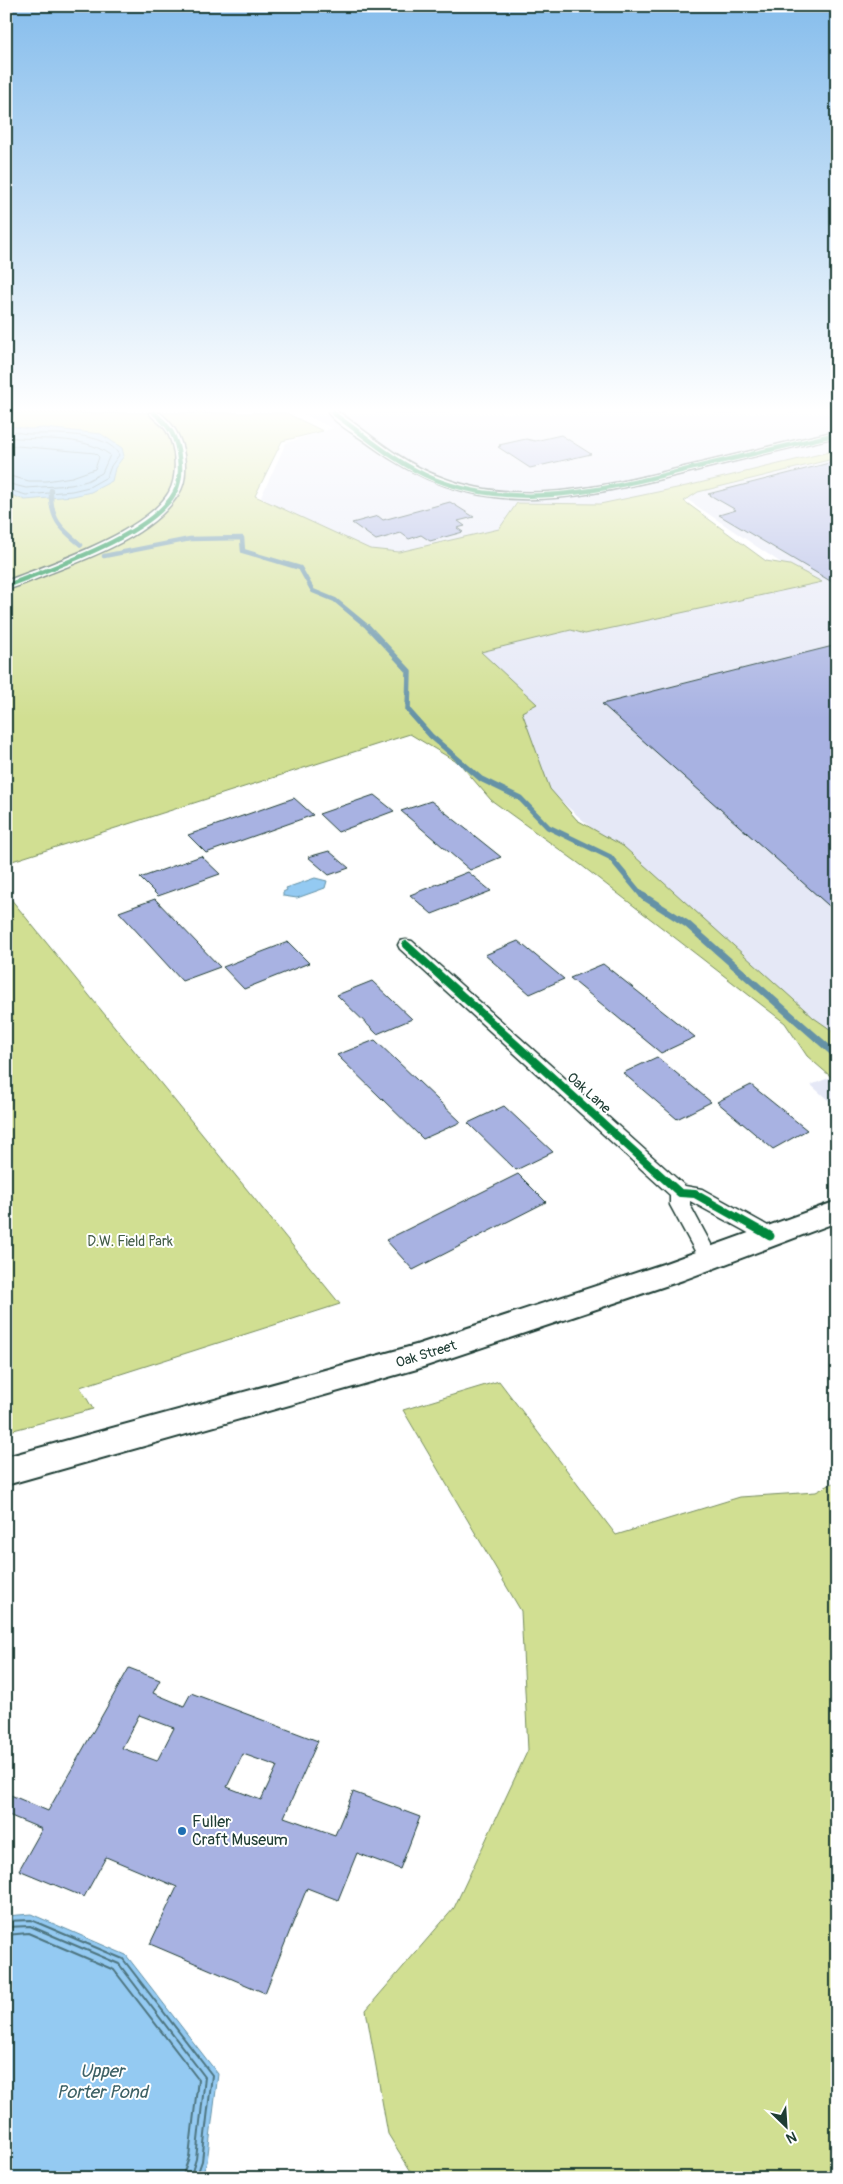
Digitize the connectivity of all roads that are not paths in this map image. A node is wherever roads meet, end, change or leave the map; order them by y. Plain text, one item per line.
1 (154, 515) edge
2 (6, 586) edge
3 (406, 945) dead end
4 (680, 1193) junction
5 (837, 1211) edge
6 (770, 1236) junction
7 (709, 1259) junction
8 (6, 1471) edge

1 - 2 street
3 - 4 street, Oak Lane
4 - 6 street, Oak Lane
4 - 7 street
5 - 6 main road, Oak Street
6 - 7 main road, Oak Street
7 - 8 main road, Oak Street

